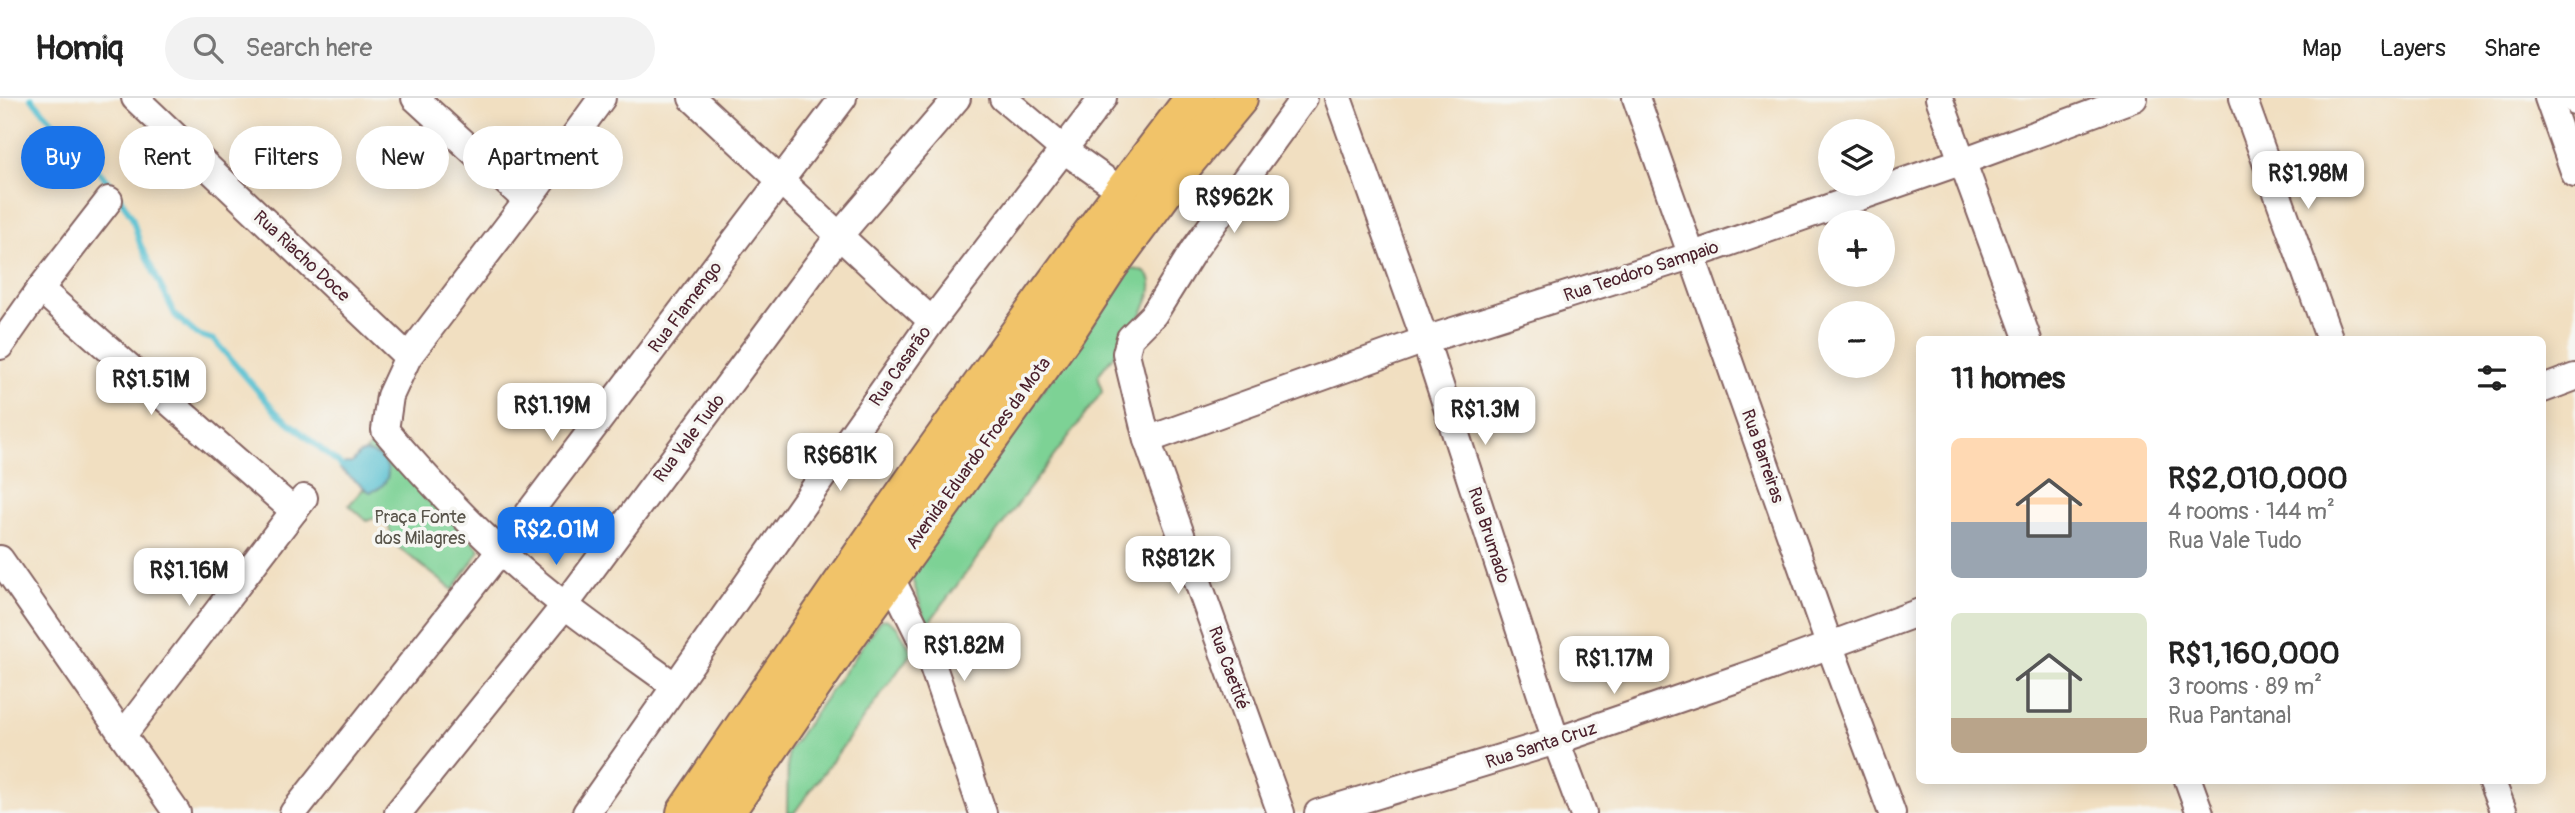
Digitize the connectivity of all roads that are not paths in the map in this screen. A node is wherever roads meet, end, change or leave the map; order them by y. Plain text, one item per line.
1 (135, 98) edge
2 (415, 98) edge
3 (602, 98) edge
4 (692, 98) edge
5 (843, 98) edge
6 (957, 98) edge
7 (1003, 98) edge
8 (1103, 98) edge
9 (1195, 98) edge
10 (1238, 98) edge
11 (1304, 98) edge
12 (1338, 98) edge
13 (1636, 98) edge
14 (1939, 98) edge
15 (2134, 98) edge
16 (2243, 98) edge
17 (2548, 98) edge
18 (1064, 150) junction
19 (1963, 161) junction
20 (2574, 171) edge
21 (781, 180) junction
22 (1123, 192) junction
23 (109, 200) dead end
24 (527, 201) junction
25 (838, 237) junction
26 (1693, 254) junction
27 (40, 289) junction
28 (932, 321) junction
29 (2027, 336) edge
30 (2329, 336) edge
31 (1425, 340) junction
32 (0, 346) edge
33 (408, 357) junction
34 (2575, 377) edge
35 (2546, 388) edge
36 (1147, 440) junction
37 (500, 551) junction
38 (0, 559) edge
39 (890, 576) junction
40 (565, 605) junction
41 (1916, 613) edge
42 (1829, 644) junction
43 (675, 686) junction
44 (123, 735) junction
45 (1556, 741) junction
46 (2189, 784) edge
47 (2493, 784) edge
48 (177, 813) edge
49 (293, 813) edge
50 (398, 813) edge
51 (586, 813) edge
52 (686, 813) edge
53 (724, 813) edge
54 (983, 813) edge
55 (1281, 813) edge
56 (1318, 813) edge
57 (1583, 813) edge
58 (1892, 813) edge
59 (2200, 813) edge
60 (2504, 813) edge

1 - 33 street, Rua Riacho Doce
2 - 24 street
3 - 24 street
4 - 21 street
5 - 21 street, Rua Flamengo
6 - 25 street, Rua Vale Tudo
7 - 18 street
8 - 18 street, Rua Casarão
9 - 22 highway, Avenida Eduardo Froes da Mota
10 - 39 highway, Avenida Eduardo Froes da Mota
11 - 36 street, Rua Caetité
12 - 31 street, Rua Brumado
13 - 26 street, Rua Barreiras
14 - 19 street
15 - 19 street, Rua Teodoro Sampaio
16 - 30 street
17 - 20 street
18 - 22 street
18 - 28 street, Rua Casarão
19 - 26 street, Rua Teodoro Sampaio
19 - 29 street
21 - 25 street
21 - 37 street, Rua Flamengo
22 - 52 highway, Avenida Eduardo Froes da Mota
23 - 27 street
24 - 33 street
25 - 28 street
25 - 40 street, Rua Vale Tudo
26 - 31 street, Rua Teodoro Sampaio
26 - 42 street, Rua Barreiras
27 - 32 street
27 - 44 street
28 - 43 street, Rua Casarão
31 - 36 street, Rua Teodoro Sampaio
31 - 45 street, Rua Brumado
33 - 37 street
34 - 35 street
36 - 55 street, Rua Caetité
37 - 40 street
37 - 49 street, Rua Flamengo
38 - 44 street
39 - 53 highway, Avenida Eduardo Froes da Mota
39 - 54 street
40 - 43 street
40 - 50 street, Rua Vale Tudo
41 - 42 street, Rua Santa Cruz
42 - 45 street, Rua Santa Cruz
42 - 58 street, Rua Barreiras
43 - 51 street, Rua Casarão
44 - 48 street
45 - 56 street, Rua Santa Cruz
45 - 57 street, Rua Brumado
46 - 59 street
47 - 60 street

